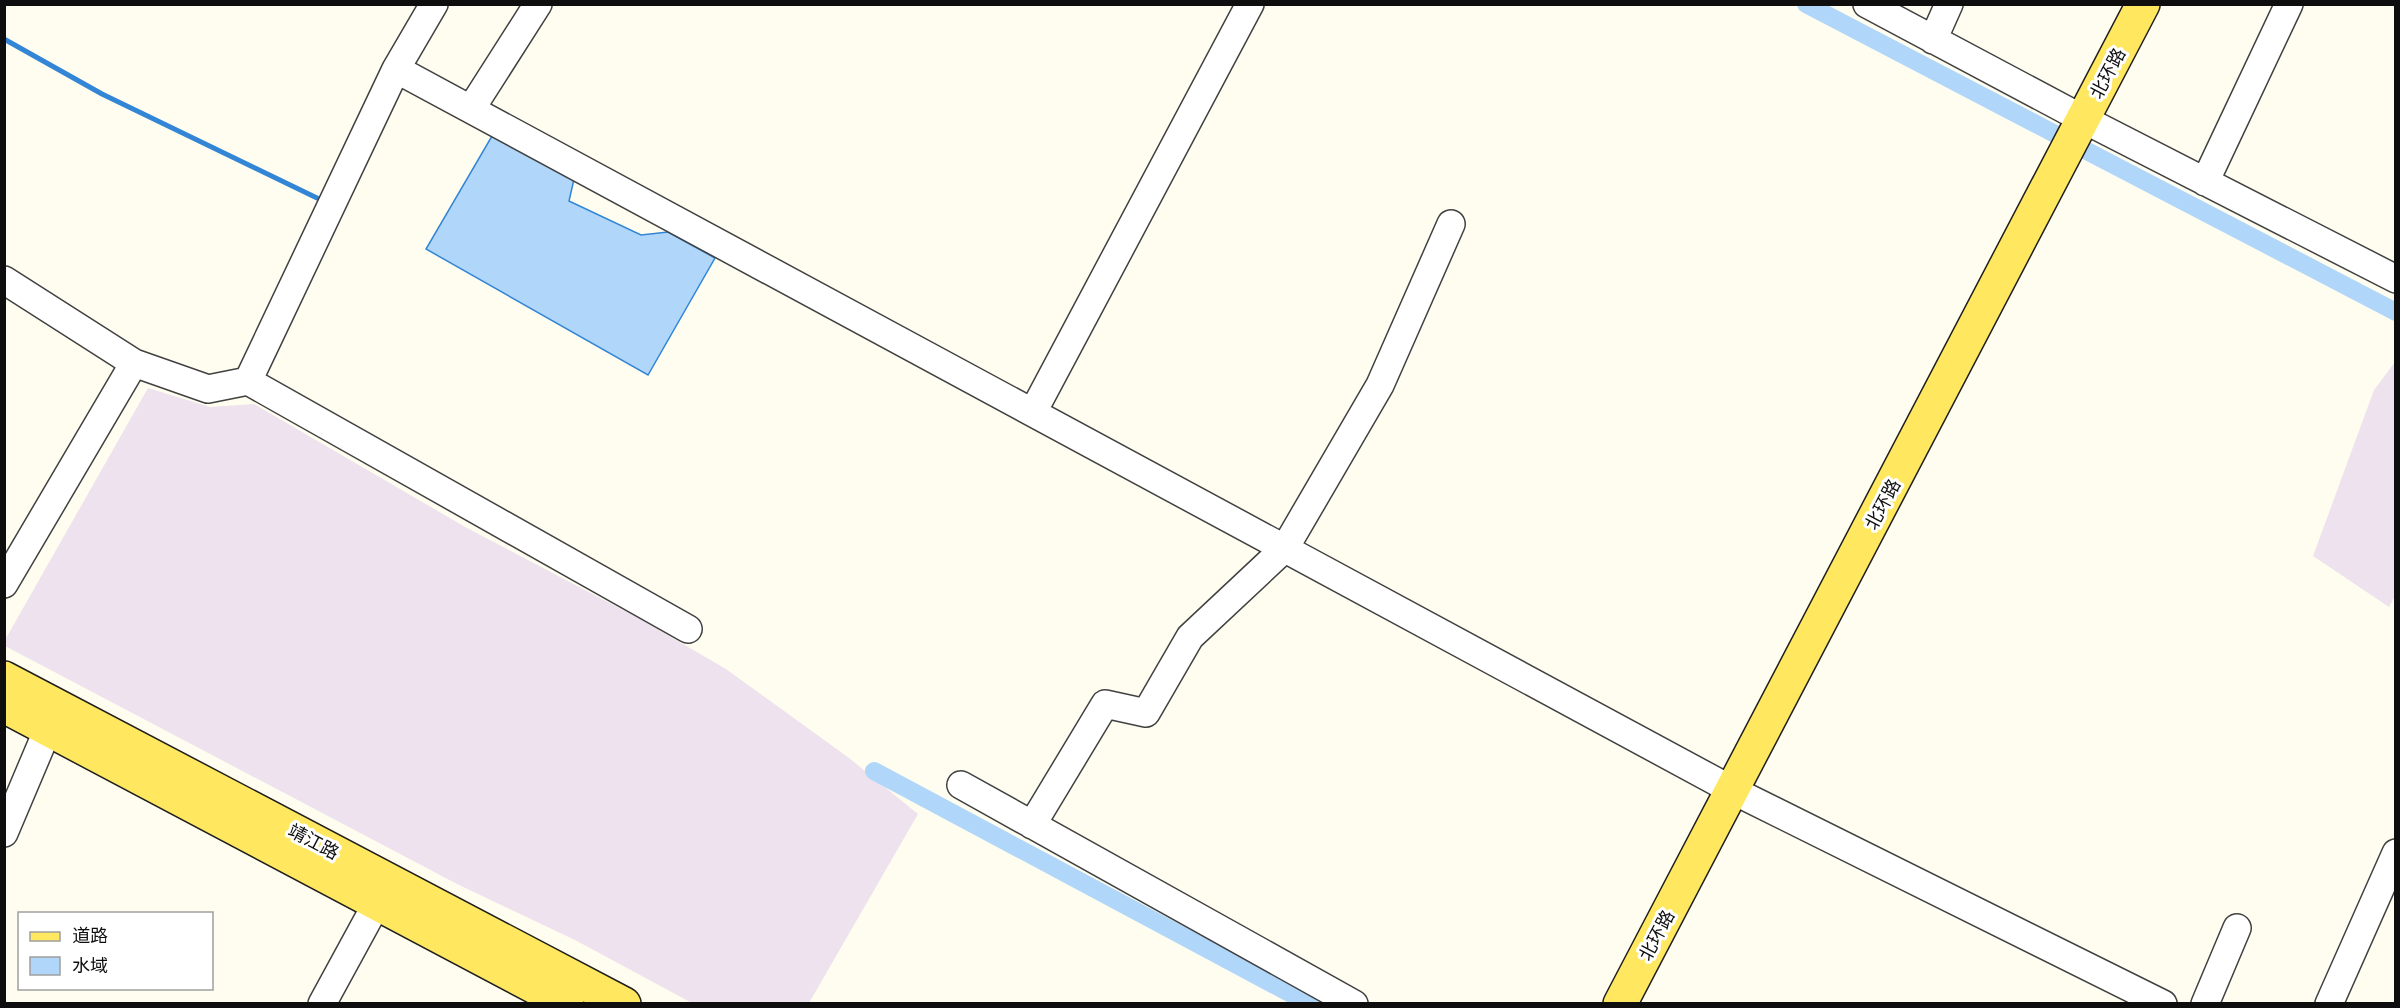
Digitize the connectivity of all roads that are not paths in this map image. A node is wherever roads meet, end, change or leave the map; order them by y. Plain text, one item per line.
1 (434, 4) edge
2 (538, 4) edge
3 (1250, 4) edge
4 (1867, 4) edge
5 (1949, 4) edge
6 (2143, 4) edge
7 (2289, 4) edge
8 (1933, 40) junction
9 (396, 69) junction
10 (471, 109) junction
11 (2083, 119) junction
12 (2205, 182) junction
13 (1451, 224) dead end
14 (2396, 279) edge
15 (4, 280) edge
16 (135, 363) junction
17 (248, 381) junction
18 (1034, 412) junction
19 (1285, 548) junction
20 (4, 584) edge
21 (688, 629) dead end
22 (4, 678) edge
23 (4, 706) edge
24 (48, 729) junction
25 (961, 785) dead end
26 (1732, 789) junction
27 (1032, 825) junction
28 (4, 833) edge
29 (2396, 853) edge
30 (377, 903) junction
31 (2237, 928) dead end
32 (322, 1004) edge
33 (567, 1004) edge
34 (624, 1004) edge
35 (1354, 1004) edge
36 (1620, 1004) edge
37 (2163, 1004) edge
38 (2205, 1004) edge
39 (2329, 1004) edge

1 - 9 street
2 - 10 street
3 - 18 street
4 - 8 street
5 - 8 street
6 - 11 main road, 北环路
7 - 12 street
8 - 11 street
9 - 10 street
9 - 17 street
10 - 18 street
11 - 12 street
11 - 26 main road, 北环路
12 - 14 street
13 - 19 street
15 - 16 street
16 - 17 street
16 - 20 street
17 - 21 street
18 - 19 street
19 - 26 street
19 - 27 street
22 - 34 main road, 靖江路
23 - 24 main road, 靖江路
24 - 28 street
24 - 30 main road, 靖江路
25 - 27 street
26 - 36 main road, 北环路
26 - 37 street
27 - 35 street
29 - 39 street
30 - 32 street
30 - 33 main road, 靖江路
31 - 38 street

